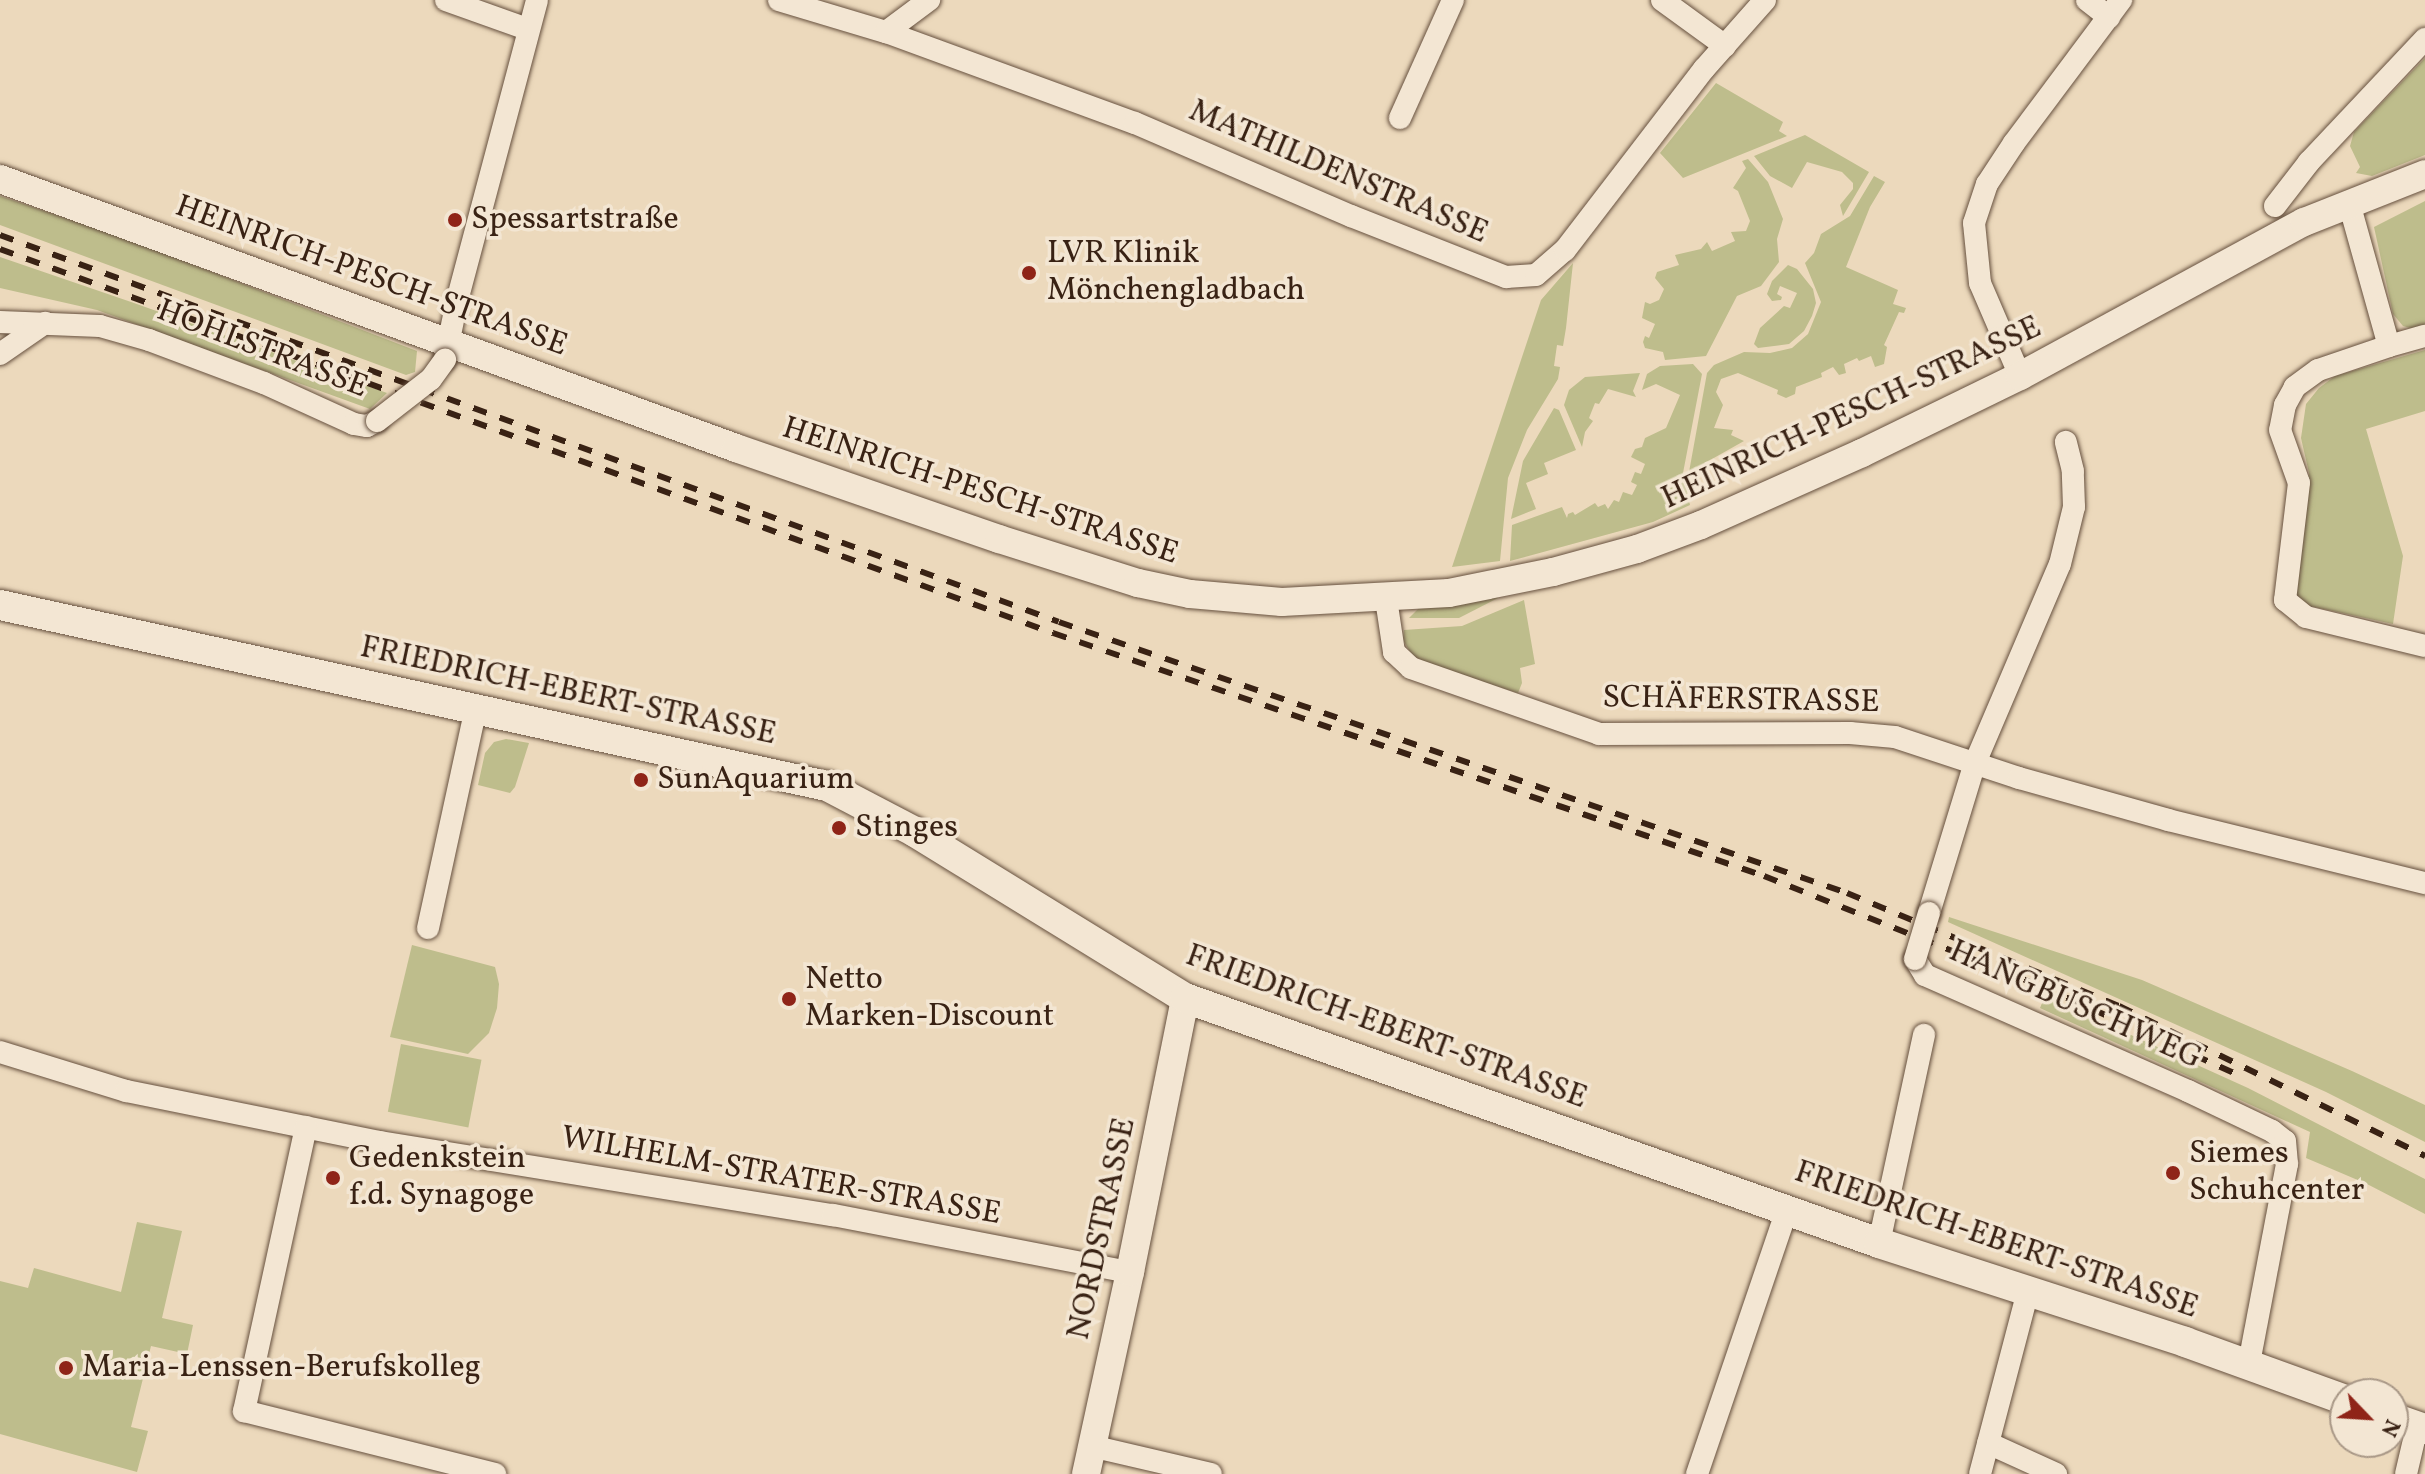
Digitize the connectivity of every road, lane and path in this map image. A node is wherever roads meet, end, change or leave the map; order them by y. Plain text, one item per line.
1 (446, 0) edge
2 (537, 0) edge
3 (779, 0) edge
4 (929, 0) edge
5 (1453, 0) edge
6 (1662, 0) edge
7 (1765, 0) edge
8 (2087, 0) edge
9 (2115, 8) edge
10 (527, 29) junction
11 (886, 32) junction
12 (2425, 39) edge
13 (1725, 46) junction
14 (1400, 118) dead end
15 (2425, 174) edge
16 (0, 179) edge
17 (2349, 203) junction
18 (2275, 206) dead end
19 (0, 322) edge
20 (45, 323) junction
21 (2421, 339) edge
22 (2389, 346) junction
23 (447, 352) junction
24 (0, 354) edge
25 (2020, 376) junction
26 (2066, 442) dead end
27 (1386, 599) junction
28 (0, 605) edge
29 (2425, 646) edge
30 (476, 708) junction
31 (1975, 763) junction
32 (2425, 883) edge
33 (428, 928) dead end
34 (1185, 998) junction
35 (1924, 1035) dead end
36 (0, 1052) edge
37 (306, 1127) junction
38 (1787, 1209) junction
39 (1879, 1243) junction
40 (1130, 1272) junction
41 (2028, 1291) junction
42 (2249, 1364) junction
43 (2329, 1394) edge
44 (2412, 1425) edge
45 (1988, 1443) junction
46 (1088, 1460) edge
47 (495, 1474) edge
48 (1211, 1474) edge
49 (1697, 1474) edge
50 (1980, 1474) edge
51 (2056, 1474) edge
52 (2406, 1474) edge

1 - 10 street
2 - 10 street, HOHLSTRASSE
3 - 11 street, MATHILDENSTRASSE
4 - 11 street
5 - 14 street
6 - 13 street
7 - 13 street, MATHILDENSTRASSE
8 - 9 street
9 - 25 street
10 - 23 street, HOHLSTRASSE
11 - 13 street, MATHILDENSTRASSE
12 - 18 street
15 - 17 street, HEINRICH-PESCH-STRASSE
16 - 23 street, HEINRICH-PESCH-STRASSE
17 - 22 street
17 - 25 street, HEINRICH-PESCH-STRASSE
19 - 20 street, HOHLSTRASSE
20 - 23 street, HOHLSTRASSE, bridge
20 - 24 street
21 - 22 street
22 - 29 street
23 - 27 street, HEINRICH-PESCH-STRASSE
25 - 27 street, HEINRICH-PESCH-STRASSE
26 - 31 street, HANGBUSCHWEG
27 - 31 street, SCHÄFERSTRASSE
28 - 30 main road, FRIEDRICH-EBERT-STRASSE
30 - 33 street
30 - 34 main road, FRIEDRICH-EBERT-STRASSE
31 - 32 street, SCHÄFERSTRASSE
31 - 42 street, HANGBUSCHWEG, bridge
34 - 38 main road, FRIEDRICH-EBERT-STRASSE
34 - 40 street, NORDSTRASSE
35 - 39 street
36 - 37 street, WILHELM-STRATER-STRASSE
37 - 40 street, WILHELM-STRATER-STRASSE
37 - 47 street
38 - 39 main road, FRIEDRICH-EBERT-STRASSE
38 - 49 street
39 - 41 main road, FRIEDRICH-EBERT-STRASSE
40 - 46 street, NORDSTRASSE
41 - 42 main road, FRIEDRICH-EBERT-STRASSE
41 - 45 street
42 - 43 main road, FRIEDRICH-EBERT-STRASSE
44 - 52 street
45 - 50 street
45 - 51 street
46 - 48 street

